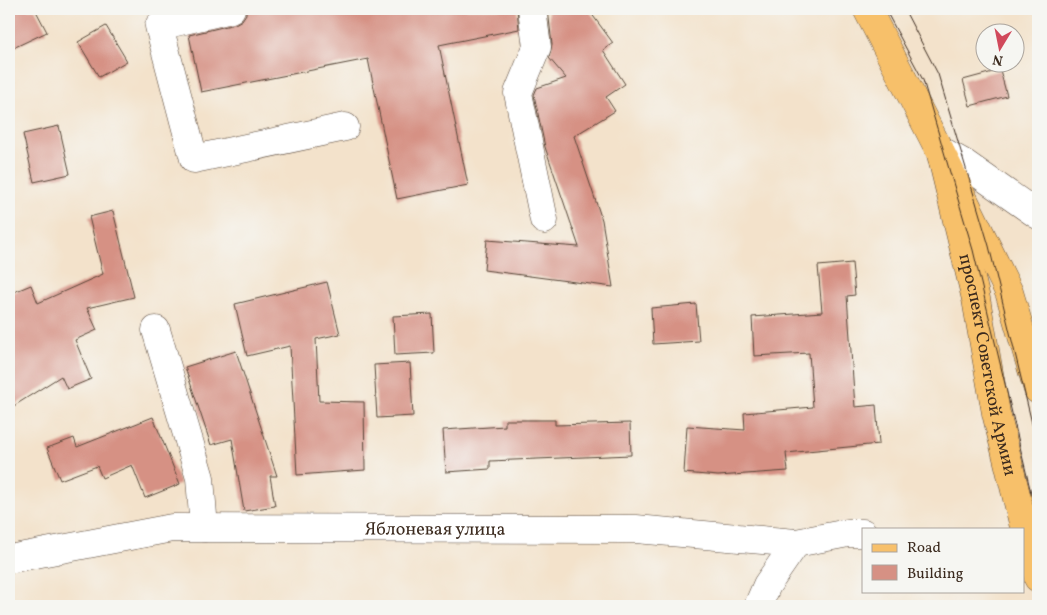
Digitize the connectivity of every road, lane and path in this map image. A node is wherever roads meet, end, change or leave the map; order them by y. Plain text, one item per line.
1 (231, 9) edge
2 (532, 9) edge
3 (867, 9) edge
4 (345, 128) dead end
5 (940, 150) junction
6 (1038, 215) edge
7 (544, 220) dead end
8 (156, 330) dead end
9 (1038, 390) edge
10 (204, 528) junction
11 (1029, 531) edge
12 (862, 533) edge
13 (796, 543) junction
14 (9, 559) edge
15 (1038, 578) edge
16 (758, 606) edge

1 - 4 street
2 - 7 street
3 - 5 main road, проспект Советской Армии
5 - 6 street
5 - 9 main road, проспект Советской Армии
5 - 11 main road, проспект Советской Армии
8 - 10 street
10 - 13 street, Яблоневая улица
10 - 14 street, Яблоневая улица
11 - 15 main road, проспект Советской Армии
12 - 13 street, Яблоневая улица
13 - 16 street

